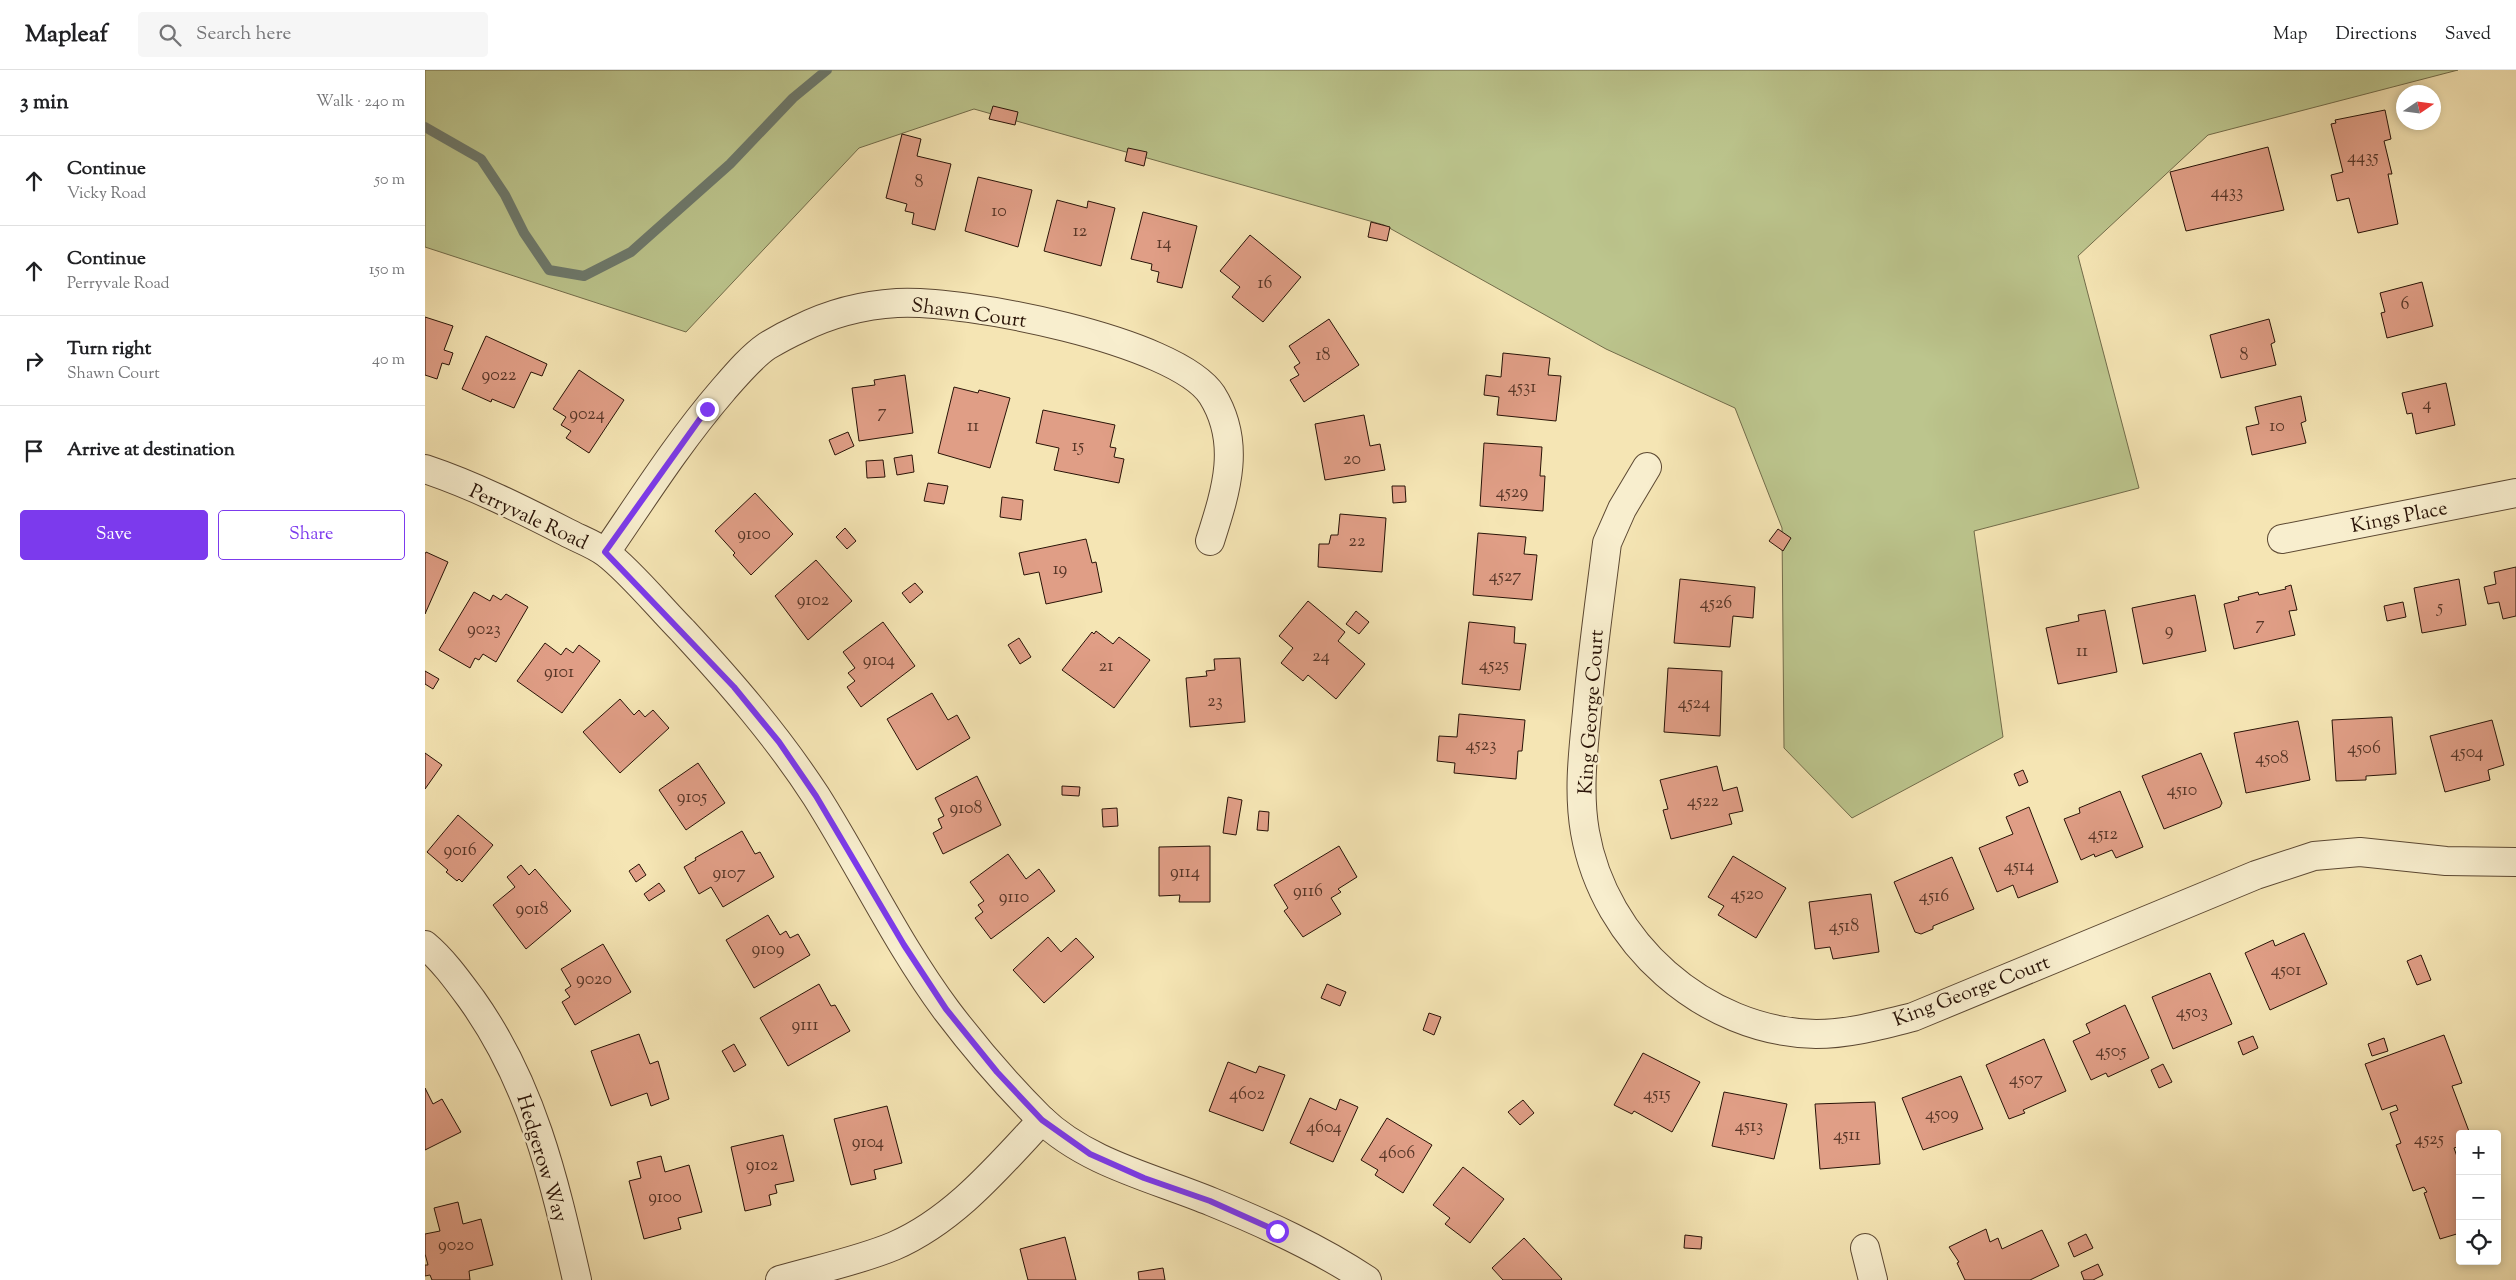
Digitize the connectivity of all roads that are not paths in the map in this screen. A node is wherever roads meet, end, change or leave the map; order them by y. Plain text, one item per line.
1 (1647, 467) dead end
2 (425, 469) edge
3 (2516, 493) edge
4 (2282, 540) dead end
5 (1210, 541) dead end
6 (605, 552) junction
7 (2516, 862) edge
8 (425, 945) edge
9 (1042, 1120) junction
10 (1865, 1248) dead end
11 (577, 1280) edge
12 (780, 1280) edge
13 (1367, 1280) edge
14 (1873, 1280) edge

1 - 7 street, King George Court
2 - 6 street, Perryvale Road
3 - 4 street, Kings Place
5 - 6 street, Shawn Court
6 - 9 street, Perryvale Road
8 - 11 street, Hedgerow Way
9 - 12 street
9 - 13 street, Perryvale Road
10 - 14 street

